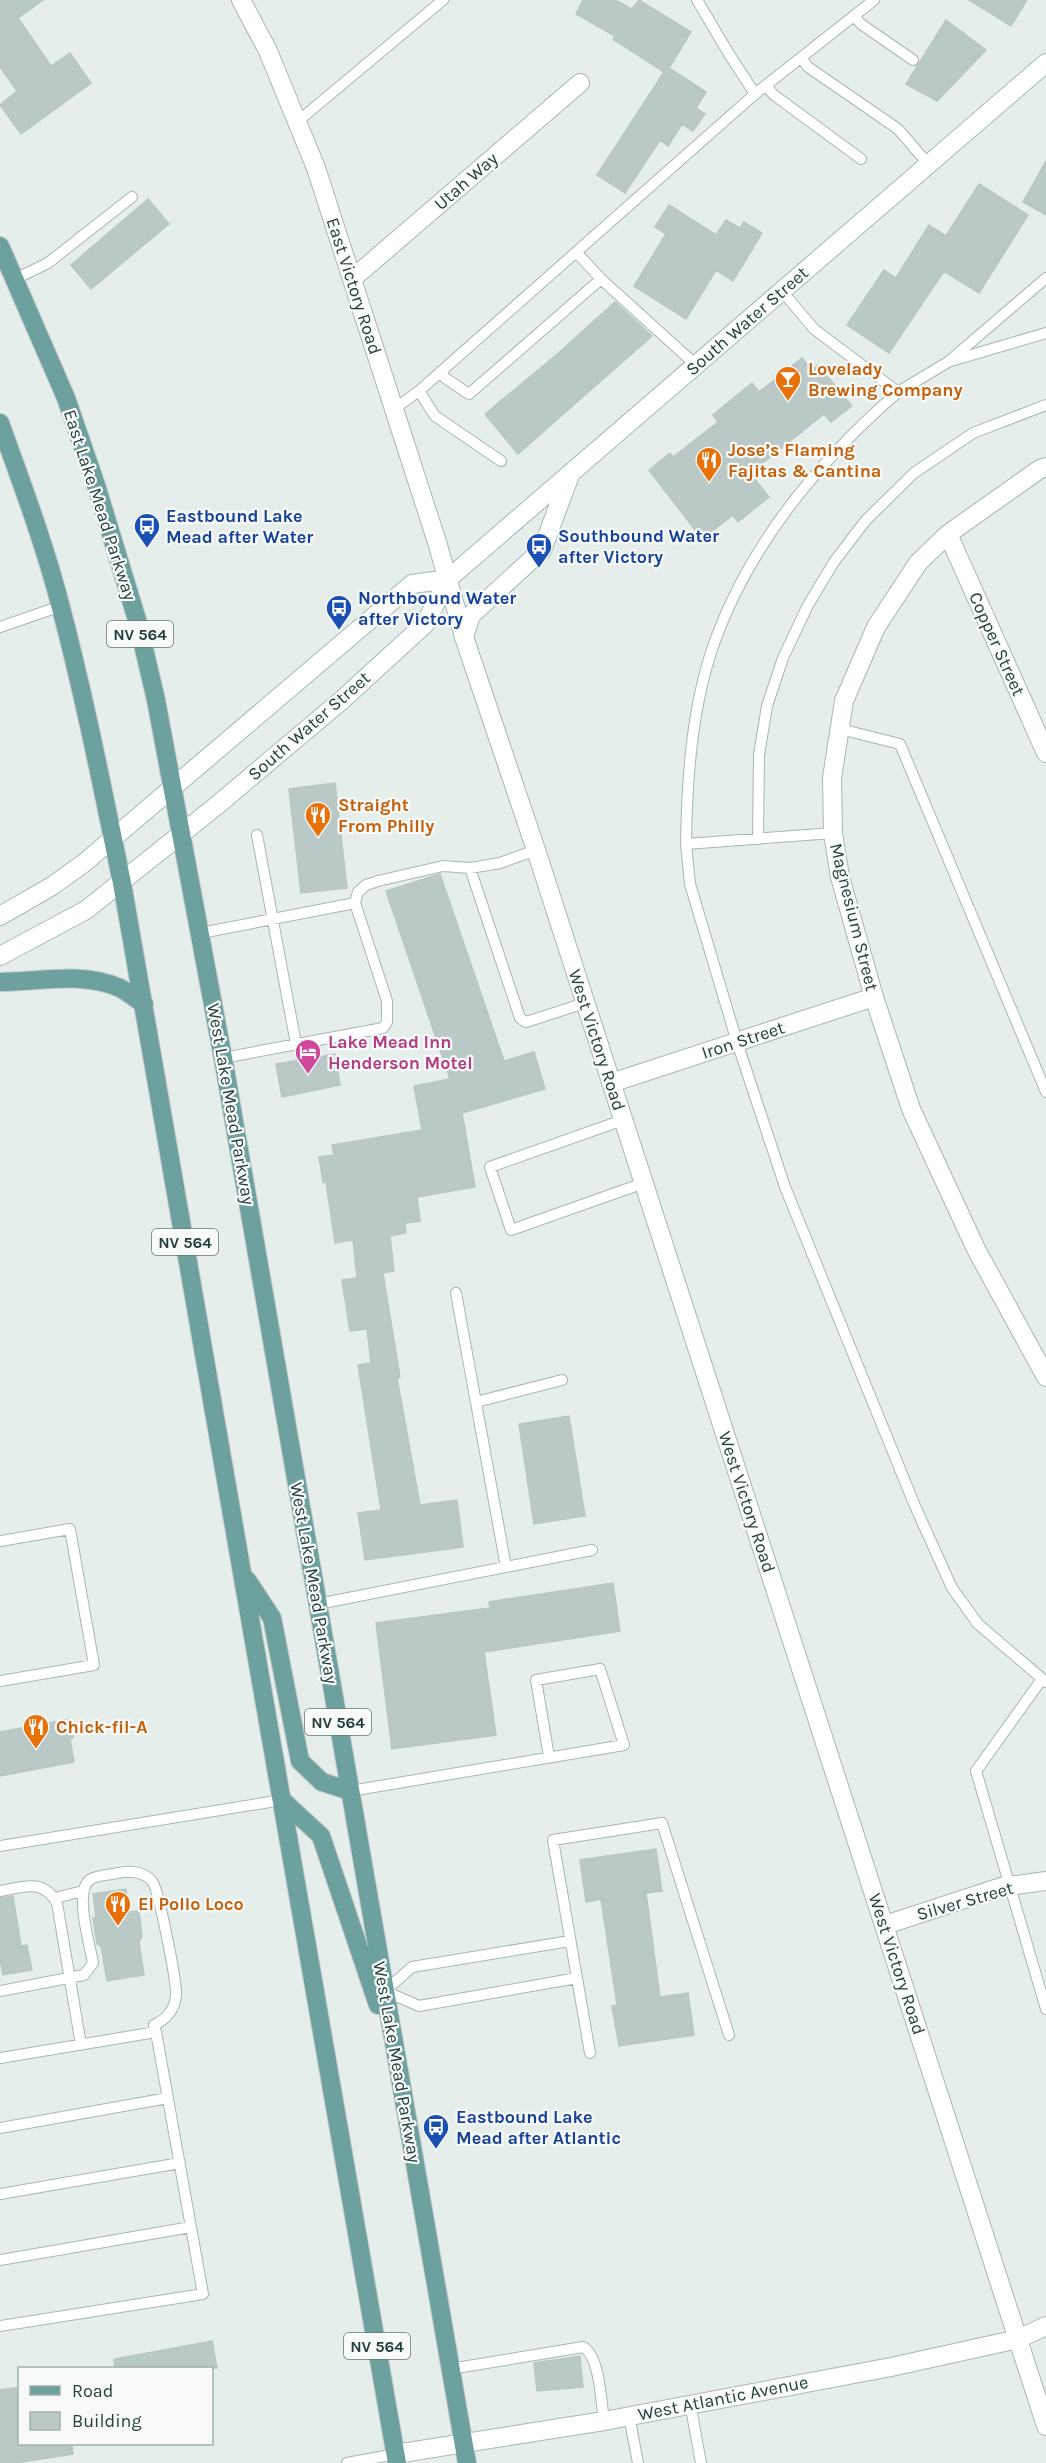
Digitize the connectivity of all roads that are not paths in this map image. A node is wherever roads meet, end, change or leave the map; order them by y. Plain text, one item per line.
1 (241, 0) edge
2 (443, 0) edge
3 (697, 0) edge
4 (874, 0) edge
5 (854, 16) junction
6 (802, 59) junction
7 (913, 60) dead end
8 (1046, 63) edge
9 (580, 83) dead end
10 (767, 87) junction
11 (755, 94) junction
12 (297, 122) junction
13 (861, 159) dead end
14 (929, 165) junction
15 (132, 197) dead end
16 (0, 246) edge
17 (577, 253) junction
18 (1046, 278) edge
19 (352, 279) junction
20 (601, 279) junction
21 (8, 282) edge
22 (782, 291) junction
23 (1046, 333) edge
24 (948, 362) junction
25 (696, 365) junction
26 (441, 371) junction
27 (419, 391) junction
28 (898, 392) junction
29 (1046, 405) edge
30 (394, 409) junction
31 (0, 423) edge
32 (501, 461) dead end
33 (1046, 467) edge
34 (571, 473) junction
35 (948, 534) junction
36 (448, 579) junction
37 (61, 606) junction
38 (0, 627) edge
39 (464, 637) junction
40 (840, 729) junction
41 (1046, 753) edge
42 (173, 786) junction
43 (178, 809) joint
44 (182, 833) junction
45 (833, 833) junction
46 (257, 835) dead end
47 (113, 838) junction
48 (758, 839) junction
49 (686, 844) junction
50 (536, 850) junction
51 (470, 868) junction
52 (122, 883) junction
53 (355, 903) junction
54 (0, 916) edge
55 (272, 920) junction
56 (201, 933) junction
57 (0, 956) edge
58 (0, 982) edge
59 (874, 997) junction
60 (585, 1003) junction
61 (144, 1004) junction
62 (737, 1042) junction
63 (296, 1044) junction
64 (223, 1058) junction
65 (611, 1083) junction
66 (1046, 1092) edge
67 (623, 1119) junction
68 (644, 1183) junction
69 (456, 1293) dead end
70 (1046, 1377) edge
71 (562, 1380) dead end
72 (476, 1402) junction
73 (0, 1541) edge
74 (592, 1550) dead end
75 (506, 1567) junction
76 (243, 1573) junction
77 (318, 1604) junction
78 (1044, 1680) edge
79 (0, 1681) edge
80 (549, 1757) junction
81 (350, 1791) junction
82 (282, 1800) junction
83 (0, 1846) edge
84 (1046, 1881) edge
85 (1008, 1886) junction
86 (0, 1891) edge
87 (83, 1891) junction
88 (55, 1898) junction
89 (885, 1925) junction
90 (570, 1941) junction
91 (577, 1978) junction
92 (70, 1979) junction
93 (0, 1991) edge
94 (385, 1991) junction
95 (1046, 2009) edge
96 (156, 2032) junction
97 (729, 2035) dead end
98 (81, 2045) junction
99 (590, 2053) dead end
100 (0, 2058) edge
101 (397, 2061) junction
102 (168, 2098) junction
103 (0, 2128) edge
104 (180, 2163) junction
105 (0, 2193) edge
106 (191, 2227) junction
107 (0, 2260) edge
108 (0, 2326) edge
109 (1046, 2326) edge
110 (1018, 2339) junction
111 (450, 2369) junction
112 (690, 2403) junction
113 (629, 2416) junction
114 (604, 2421) junction
115 (1046, 2426) edge
116 (463, 2442) junction
117 (397, 2459) edge
118 (347, 2463) edge
119 (466, 2463) edge
120 (638, 2463) edge
121 (701, 2463) edge

1 - 12 street, East Victory Road
2 - 12 lane
3 - 11 lane
4 - 5 lane
5 - 6 lane
5 - 7 lane
6 - 10 lane
6 - 14 lane
8 - 14 street, South Water Street
9 - 19 street, Utah Way
10 - 11 lane
10 - 13 lane
11 - 17 lane
12 - 19 street, East Victory Road
14 - 22 street, South Water Street
15 - 21 lane
16 - 21 main road, East Lake Mead Parkway / NV 564
17 - 20 lane
17 - 26 lane
18 - 24 lane
19 - 30 street, East Victory Road
20 - 25 lane
20 - 26 lane
21 - 42 main road, East Lake Mead Parkway / NV 564
22 - 25 street, South Water Street
22 - 28 lane
23 - 24 lane
24 - 28 lane
25 - 34 street, South Water Street
26 - 27 lane
27 - 30 lane
27 - 32 lane
28 - 49 lane
29 - 48 lane
30 - 36 street, East Victory Road
31 - 37 main road, NV 564
33 - 35 street, Magnesium Street
34 - 36 street, South Water Street
34 - 39 street
35 - 40 street, Magnesium Street
35 - 41 street, Copper Street
36 - 39 street, West Victory Road
36 - 42 street
36 - 44 street, South Water Street
37 - 38 lane
37 - 47 main road, NV 564
39 - 50 street, West Victory Road
40 - 45 street, Magnesium Street
40 - 66 lane
42 - 43 main road, East Lake Mead Parkway / NV 564
42 - 47 street
43 - 44 main road, West Lake Mead Parkway / NV 564
44 - 52 street, South Water Street
44 - 56 main road, West Lake Mead Parkway / NV 564
45 - 48 lane
45 - 59 street, Magnesium Street
46 - 55 lane
47 - 52 main road, NV 564
47 - 54 street
48 - 49 lane
49 - 62 lane
50 - 51 lane
50 - 60 street, West Victory Road
51 - 53 lane
51 - 60 lane
52 - 57 street, South Water Street
52 - 61 main road, NV 564
53 - 55 lane
53 - 63 lane
55 - 56 lane
55 - 63 lane
56 - 64 main road, West Lake Mead Parkway / NV 564
58 - 61 main road
59 - 62 street, Iron Street
59 - 70 street, Magnesium Street
60 - 65 street, West Victory Road
61 - 76 main road, NV 564
62 - 65 street, Iron Street
62 - 78 lane
63 - 64 lane
64 - 77 main road, West Lake Mead Parkway / NV 564
65 - 67 street, West Victory Road
67 - 68 street, West Victory Road
67 - 68 lane
68 - 89 street, West Victory Road
69 - 72 lane
71 - 72 lane
72 - 75 lane
73 - 79 lane
74 - 75 lane
75 - 77 lane
76 - 81 main road
76 - 82 main road, NV 564
77 - 81 main road, West Lake Mead Parkway / NV 564
78 - 85 lane
80 - 80 lane
80 - 81 lane
81 - 94 main road, West Lake Mead Parkway / NV 564
82 - 83 lane
82 - 101 main road
82 - 117 main road, NV 564
84 - 85 street, Silver Street
85 - 89 street, Silver Street
85 - 95 lane
86 - 88 lane
87 - 88 lane
87 - 92 lane
87 - 96 lane
88 - 92 lane
89 - 110 street, West Victory Road
90 - 91 lane
90 - 94 lane
90 - 97 lane
91 - 94 lane
91 - 99 lane
92 - 93 lane
92 - 98 lane
94 - 101 main road, West Lake Mead Parkway / NV 564
96 - 98 lane
96 - 102 lane
98 - 100 lane
101 - 111 main road, West Lake Mead Parkway / NV 564
102 - 103 lane
102 - 104 lane
104 - 105 lane
104 - 106 lane
106 - 107 lane
106 - 108 lane
109 - 110 street, West Atlantic Avenue
110 - 112 street, West Atlantic Avenue
110 - 115 street, West Victory Road
111 - 114 lane
111 - 116 main road, West Lake Mead Parkway / NV 564
112 - 113 street, West Atlantic Avenue
112 - 121 lane
113 - 114 street, West Atlantic Avenue
113 - 120 lane
114 - 116 street, West Atlantic Avenue
116 - 117 street, West Atlantic Avenue
116 - 119 main road, West Lake Mead Parkway / NV 564
117 - 118 lane

